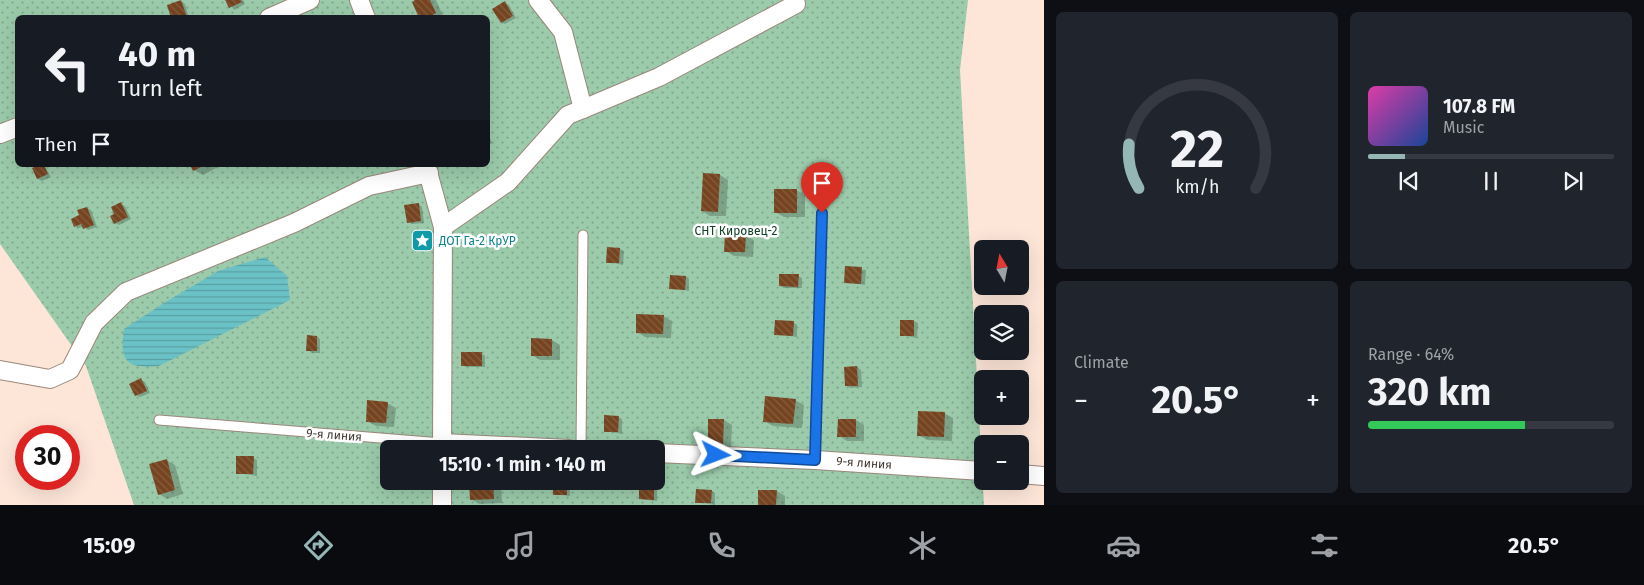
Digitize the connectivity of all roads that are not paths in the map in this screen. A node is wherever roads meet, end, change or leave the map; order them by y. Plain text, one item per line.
1 (310, 0) edge
2 (359, 0) edge
3 (538, 0) edge
4 (799, 1) edge
5 (276, 15) edge
6 (365, 15) edge
7 (583, 109) junction
8 (15, 128) edge
9 (0, 134) edge
10 (427, 169) edge
11 (822, 213) dead end
12 (443, 228) junction
13 (583, 235) dead end
14 (0, 370) edge
15 (159, 420) dead end
16 (380, 440) edge
17 (442, 440) edge
18 (581, 440) edge
19 (665, 453) edge
20 (815, 460) junction
21 (974, 471) edge
22 (1029, 475) edge
23 (1044, 476) edge
24 (442, 490) edge
25 (442, 505) edge

1 - 5 street
2 - 6 street
3 - 7 street
4 - 7 street
7 - 12 street
8 - 9 street
10 - 12 street
10 - 14 street
11 - 20 lane
12 - 17 street
13 - 18 lane
15 - 16 lane, 9-я линия
19 - 20 street, 9-я линия
20 - 21 street, 9-я линия
22 - 23 street
24 - 25 street

